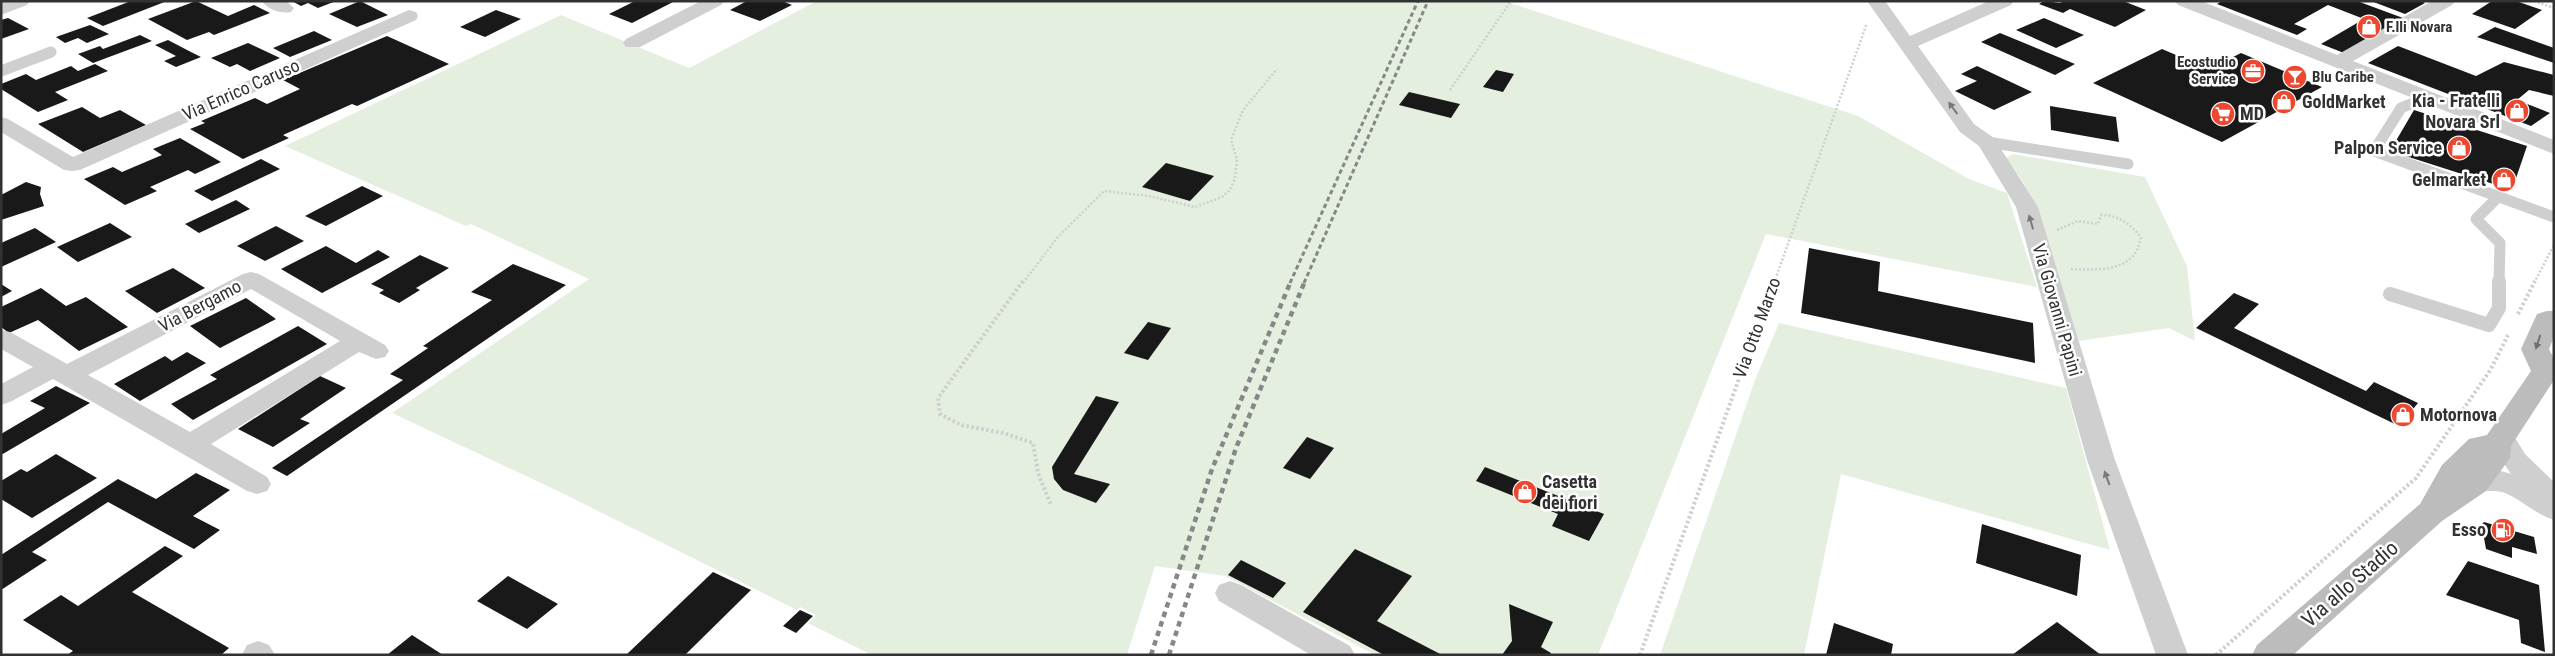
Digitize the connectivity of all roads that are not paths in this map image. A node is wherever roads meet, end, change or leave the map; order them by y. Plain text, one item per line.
1 (21, 1) edge
2 (715, 1) edge
3 (2005, 1) edge
4 (2184, 1) edge
5 (2446, 1) edge
6 (1877, 2) edge
7 (1, 10) edge
8 (409, 16) dead end
9 (633, 43) dead end
10 (1907, 44) junction
11 (51, 52) dead end
12 (2338, 62) junction
13 (1, 71) edge
14 (2427, 97) junction
15 (1, 123) edge
16 (1987, 142) junction
17 (2553, 146) edge
18 (2128, 164) dead end
19 (2498, 198) junction
20 (2554, 217) edge
21 (2390, 294) dead end
22 (2554, 320) edge
23 (1, 338) edge
24 (60, 372) junction
25 (2547, 378) edge
26 (1, 396) edge
27 (2498, 442) junction
28 (190, 444) junction
29 (2475, 483) junction
30 (257, 484) dead end
31 (2554, 499) edge
32 (2554, 509) edge
33 (2431, 513) junction
34 (1230, 593) dead end
35 (1340, 655) edge
36 (2172, 655) edge
37 (2269, 655) edge

1 - 7 street
2 - 9 street
3 - 10 street
4 - 12 street
5 - 12 street
6 - 10 street, Via Giovanni Papini
8 - 15 street, Via Enrico Caruso
16 -> 10 street, Via Giovanni Papini
11 - 13 lane
12 - 14 street
14 - 17 street
14 - 19 lane
16 - 18 lane
36 -> 16 street, Via Giovanni Papini
19 - 20 lane
19 - 21 lane
22 -> 25 main road
23 - 24 street
24 - 26 street, Via Bergamo
24 - 28 street
24 - 28 street, Via Bergamo
25 - 27 main road
27 - 29 main road, Via allo Stadio
27 - 31 street
27 - 33 main road, Via allo Stadio
28 - 30 street
29 - 32 street
29 - 33 main road, Via allo Stadio
33 - 37 main road, Via allo Stadio
34 - 35 street

